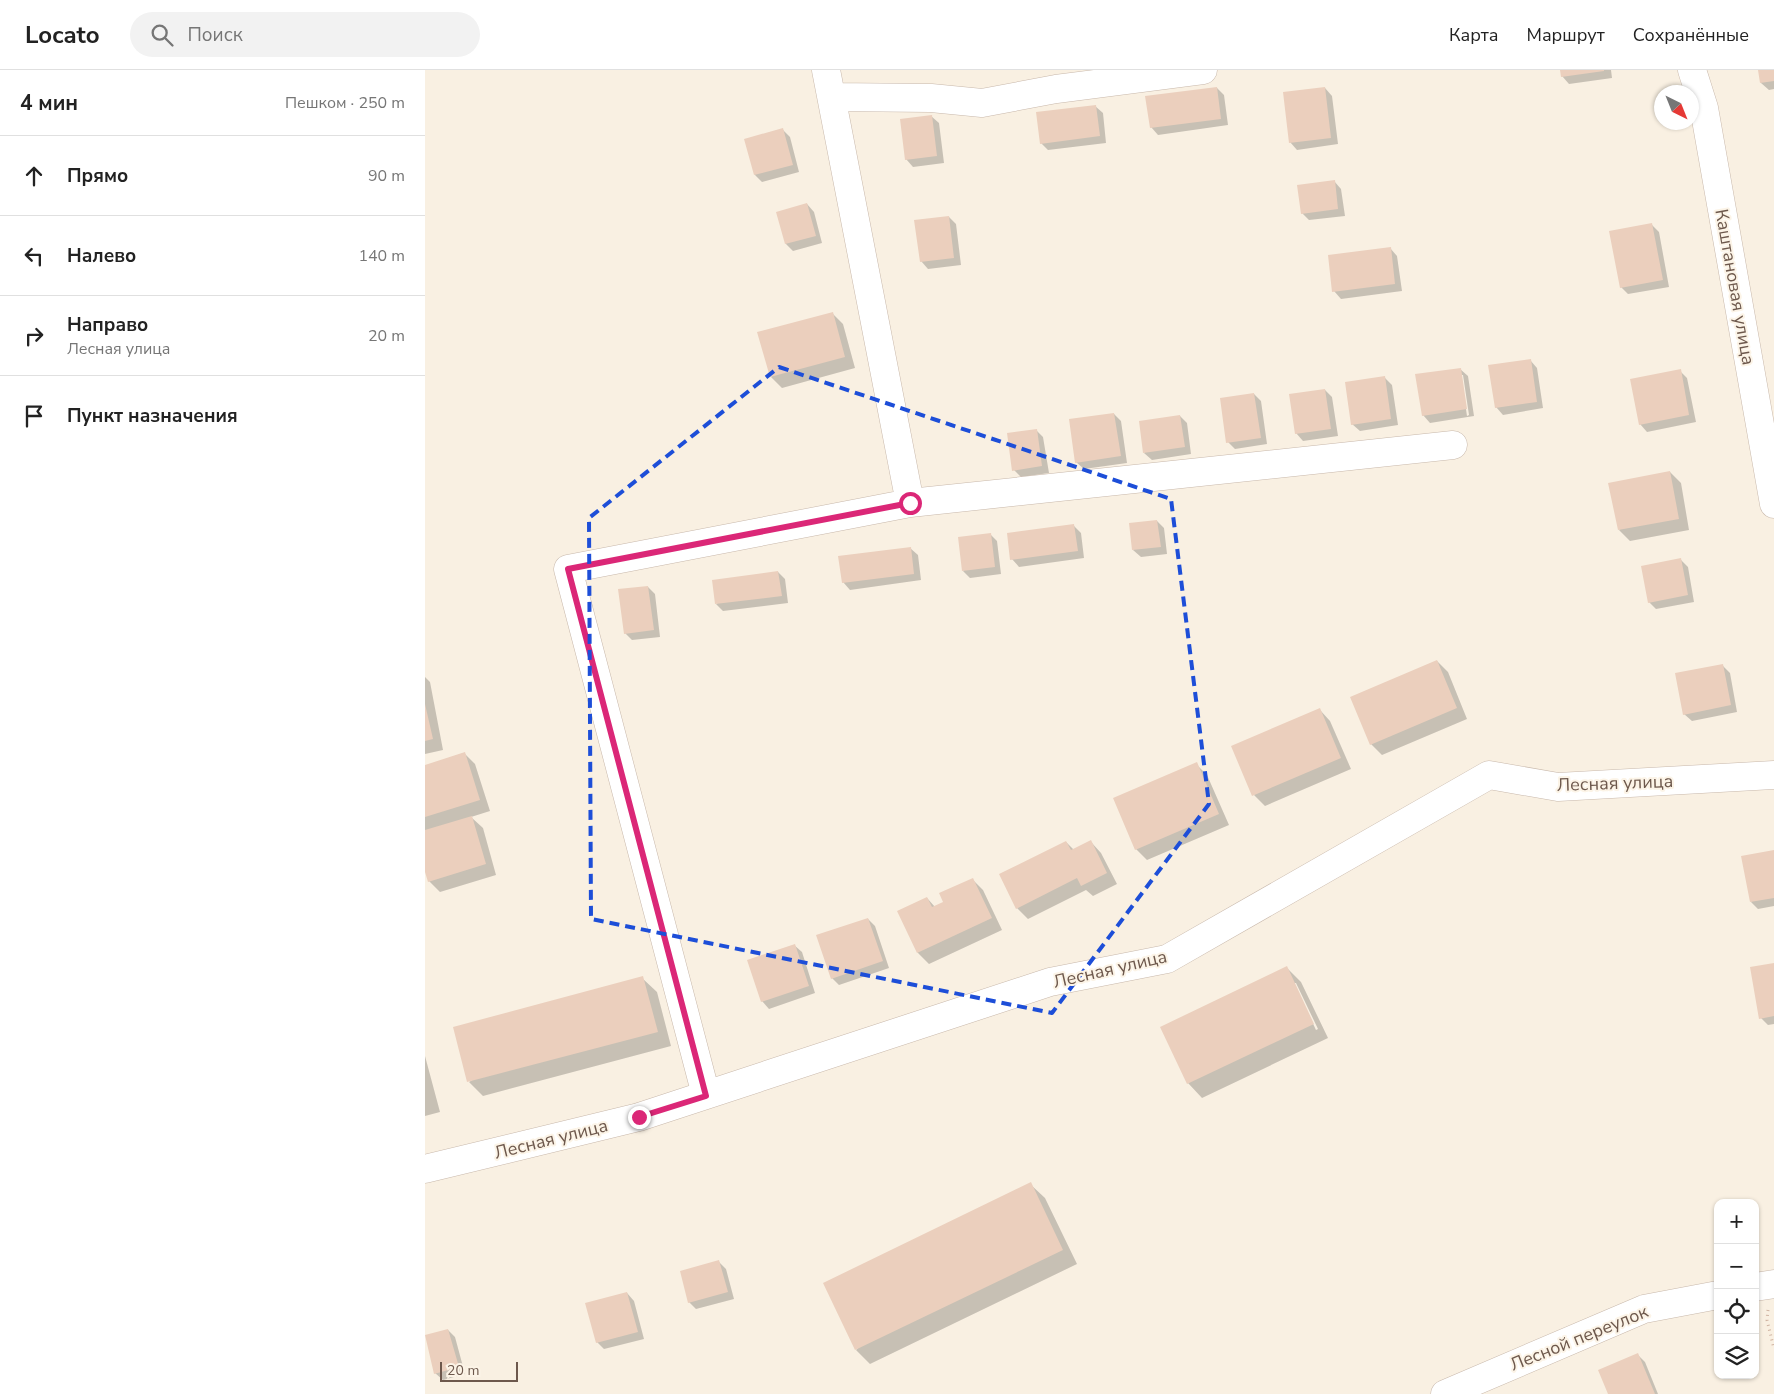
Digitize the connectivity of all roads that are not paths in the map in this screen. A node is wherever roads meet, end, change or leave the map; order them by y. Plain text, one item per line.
1 (826, 70) edge
2 (1203, 70) edge
3 (1692, 70) edge
4 (832, 97) junction
5 (1453, 445) dead end
6 (910, 503) junction
7 (1774, 504) edge
8 (1774, 775) edge
9 (706, 1096) junction
10 (425, 1169) edge
11 (1714, 1296) edge
12 (1445, 1394) edge

1 - 4 street
2 - 4 street
3 - 7 street, Каштановая улица
4 - 6 street
5 - 6 street
6 - 9 street
8 - 9 street, Лесная улица
9 - 10 street, Лесная улица
11 - 12 street, Лесной переулок

